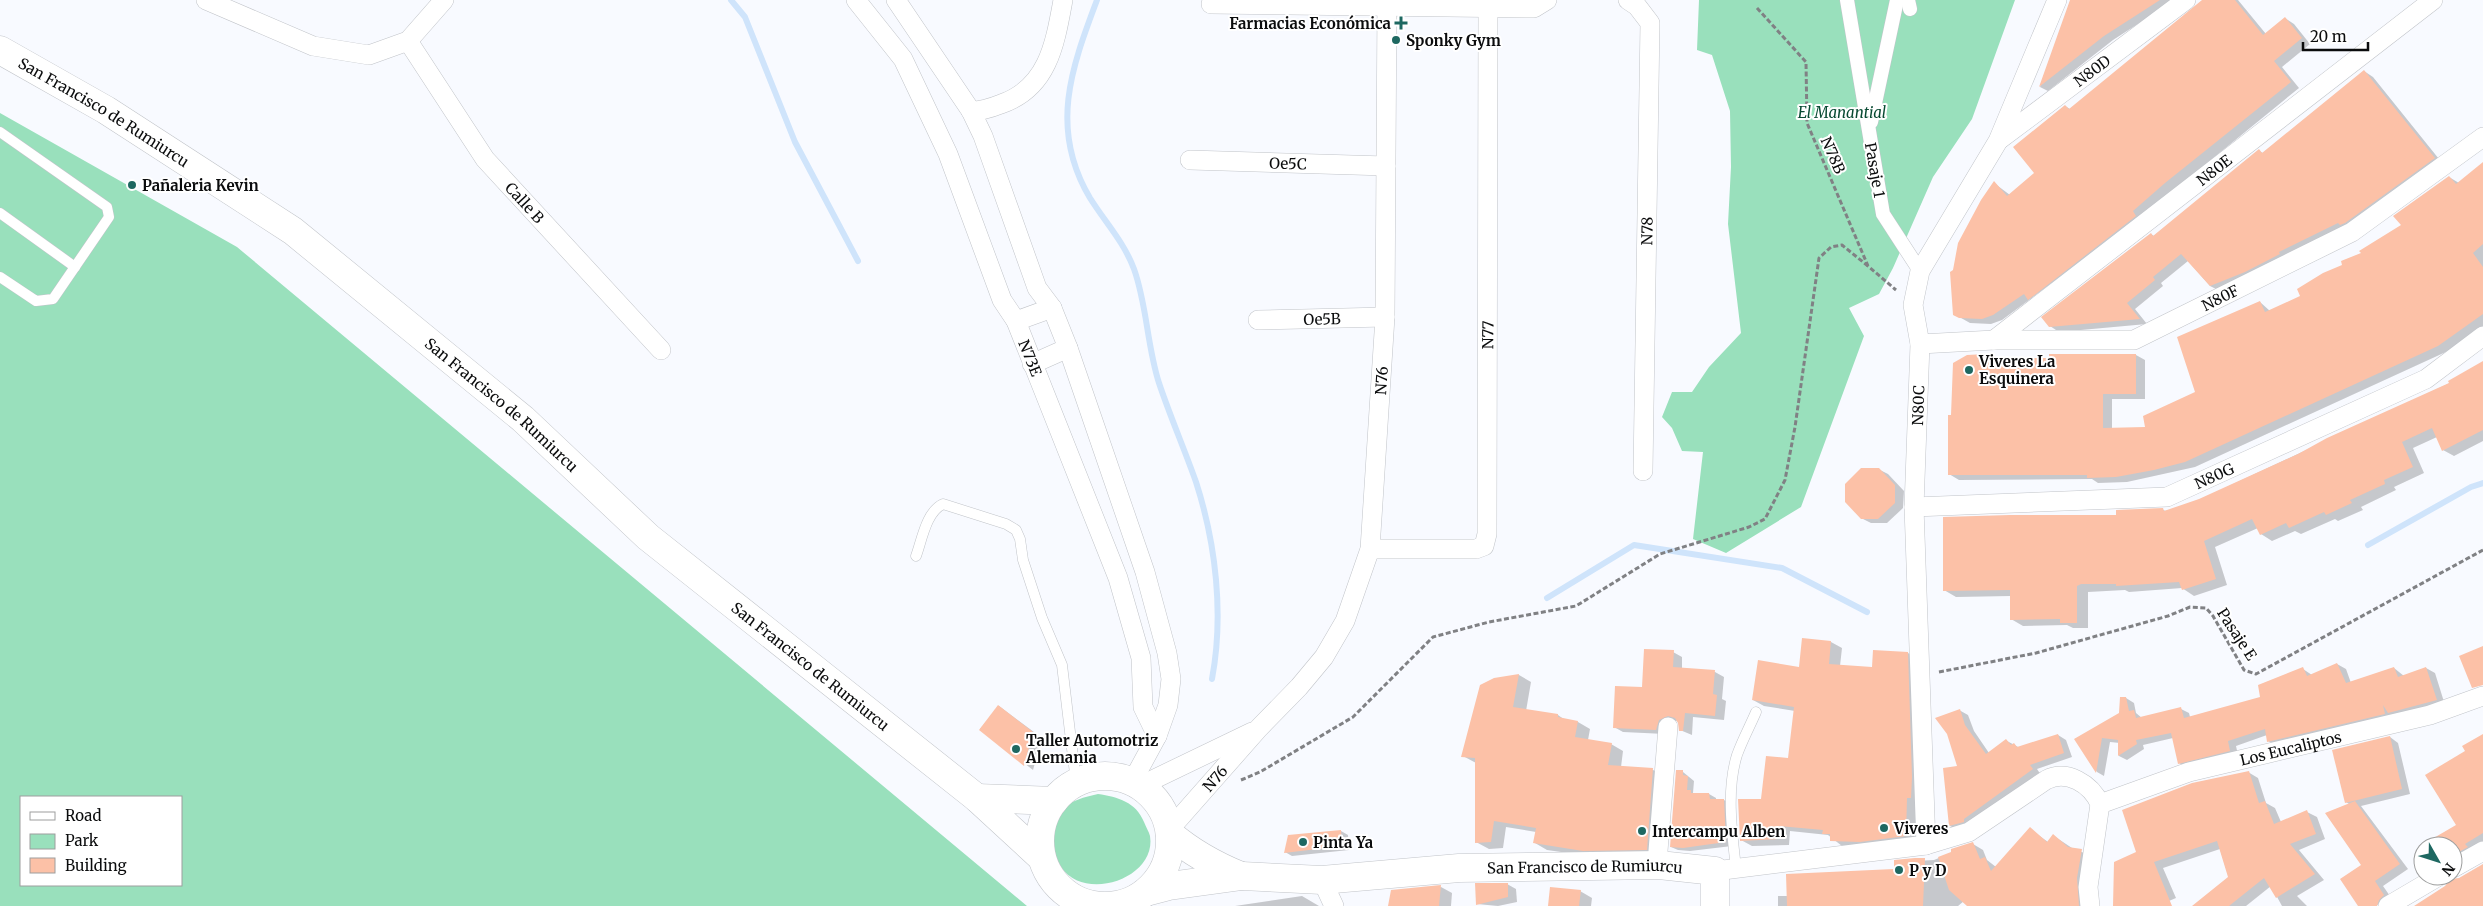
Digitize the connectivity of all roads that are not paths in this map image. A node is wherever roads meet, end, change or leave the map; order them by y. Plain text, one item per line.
1 (206, 0) edge
2 (444, 0) edge
3 (856, 0) edge
4 (896, 0) edge
5 (1064, 0) edge
6 (1547, 0) edge
7 (1628, 0) edge
8 (1847, 0) edge
9 (1897, 0) edge
10 (2056, 0) edge
11 (2186, 0) edge
12 (2433, 0) edge
13 (1387, 3) edge
14 (1210, 4) dead end
15 (1488, 8) junction
16 (408, 41) junction
17 (0, 50) edge
18 (971, 111) junction
19 (0, 132) edge
20 (1869, 133) junction
21 (2483, 137) edge
22 (1998, 141) junction
23 (1190, 160) dead end
24 (1386, 166) junction
25 (0, 213) edge
26 (76, 268) junction
27 (1920, 272) junction
28 (0, 277) edge
29 (1052, 308) junction
30 (1385, 317) junction
31 (1258, 320) dead end
32 (1016, 321) junction
33 (2483, 336) edge
34 (1994, 340) junction
35 (1920, 344) junction
36 (1068, 348) junction
37 (661, 350) dead end
38 (1032, 364) junction
39 (1644, 471) dead end
40 (1914, 507) junction
41 (1370, 549) junction
42 (916, 556) dead end
43 (1145, 572) junction
44 (1118, 578) junction
45 (2483, 696) edge
46 (1756, 712) dead end
47 (1668, 727) dead end
48 (1260, 728) junction
49 (1157, 736) junction
50 (1076, 782) junction
51 (1136, 784) junction
52 (977, 798) junction
53 (1054, 801) junction
54 (2100, 804) junction
55 (1169, 832) junction
56 (1926, 845) junction
57 (2483, 851) edge
58 (1041, 857) junction
59 (2463, 862) edge
60 (1659, 865) junction
61 (1726, 870) junction
62 (1242, 876) junction
63 (1322, 880) junction
64 (2422, 886) edge
65 (1146, 892) junction
66 (1108, 906) edge
67 (1334, 906) edge
68 (1715, 906) edge
69 (2090, 906) edge
70 (2388, 906) edge

1 - 16 street
2 - 16 street
3 - 32 street, N73E
4 - 18 street
5 - 18 street
6 - 15 street
7 - 39 street, N78
8 - 20 street, Pasaje 1
9 - 20 street
10 - 22 street, N80C
11 - 22 street, N80D
12 - 34 street, N80E
13 - 14 street
13 - 15 street
13 - 24 street, N76
15 - 41 street, N77
16 - 37 street, Calle B
17 - 52 main road, San Francisco de Rumiurcu
18 - 29 street
19 - 26 lane
20 - 27 street, Pasaje 1
21 - 34 street, N80F
22 - 27 street, N80C
23 - 24 street, Oe5C
24 - 30 street, N76
25 - 26 lane
26 - 28 lane
27 - 35 street, N80C
29 - 32 street
29 - 36 street
30 - 31 street, Oe5B
30 - 41 street, N76
32 - 38 street, N73E
33 - 40 street, N80G
34 - 35 street, N80F
35 - 40 street, N80C
36 - 38 street
36 - 43 street
38 - 44 street, N73E
40 - 56 street, N80C
41 - 48 street, N76
42 - 50 lane
43 - 44 street
43 - 49 street
44 - 49 street, N73E
45 - 54 street, Los Eucaliptos
46 - 61 lane
47 - 60 street
48 - 51 street, N76
48 - 55 street, N76
49 - 51 street
50 - 51 main road
50 - 53 main road
51 - 55 main road
52 - 53 main road
52 - 58 main road, San Francisco de Rumiurcu
53 - 58 main road
54 - 56 street, San Francisco de Rumiurcu
54 - 69 street
55 - 62 main road, San Francisco de Rumiurcu
55 - 65 main road
56 - 61 street, San Francisco de Rumiurcu
57 - 59 street
58 - 66 main road
60 - 61 main road, San Francisco de Rumiurcu
60 - 63 main road, San Francisco de Rumiurcu
61 - 68 main road
62 - 63 main road, San Francisco de Rumiurcu
62 - 65 main road, San Francisco de Rumiurcu
63 - 67 street
64 - 70 street
65 - 66 main road

